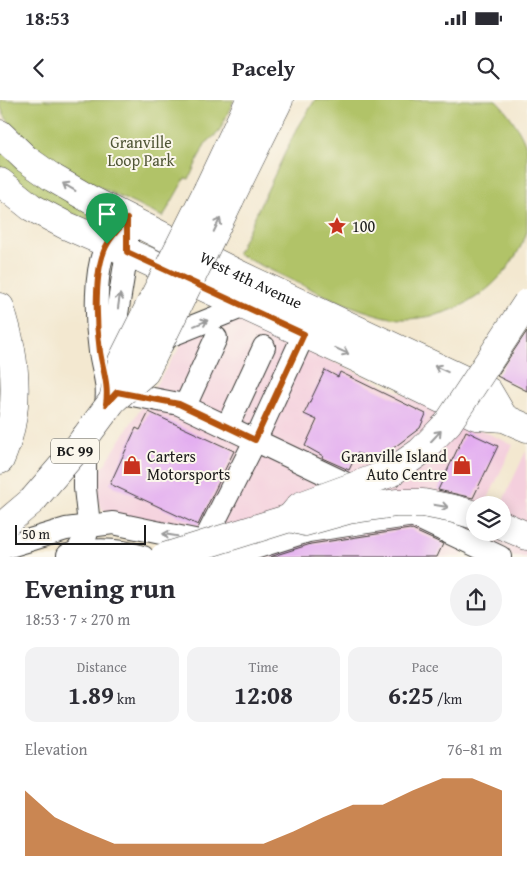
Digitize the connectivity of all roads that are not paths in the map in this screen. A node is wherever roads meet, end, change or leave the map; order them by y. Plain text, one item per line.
1 (250, 100) edge
2 (279, 100) edge
3 (0, 134) edge
4 (0, 182) edge
5 (219, 194) junction
6 (127, 219) junction
7 (117, 248) junction
8 (526, 295) edge
9 (244, 306) junction
10 (0, 308) edge
11 (304, 334) junction
12 (216, 338) dead end
13 (264, 347) dead end
14 (114, 395) junction
15 (184, 406) junction
16 (516, 423) edge
17 (227, 427) junction
18 (83, 436) junction
19 (255, 440) junction
20 (0, 460) edge
21 (466, 511) edge
22 (414, 515) junction
23 (290, 518) junction
24 (90, 526) junction
25 (0, 527) edge
26 (511, 529) edge
27 (527, 536) edge
28 (204, 542) junction
29 (0, 549) edge
30 (69, 555) edge
31 (234, 556) edge
32 (143, 557) edge
33 (164, 557) edge
34 (500, 557) edge

1 - 5 main road, BC 99
2 - 5 main road, BC 99
6 -> 3 main road, West 4th Avenue
4 - 7 main road, West 4th Avenue
5 - 14 main road, BC 99, bridge
6 - 7 street
16 -> 6 main road, West 4th Avenue
7 - 9 main road, West 4th Avenue
7 - 14 street
23 -> 8 main road, bridge
9 - 11 main road, West 4th Avenue
14 -> 9 street
10 - 20 main road
11 -> 16 main road, West 4th Avenue
11 - 19 street
12 - 15 street
13 - 17 street
14 - 15 street
14 - 18 street
14 - 25 main road, BC 99, bridge
15 - 17 street
17 - 19 street
18 - 24 street
18 - 25 street
19 - 22 street
19 - 28 street
23 -> 21 main road, bridge
22 - 31 street
22 - 34 street
23 - 33 main road, bridge
28 -> 24 street
24 - 29 street
24 - 30 street
26 - 27 main road
28 - 31 street
30 - 32 street

